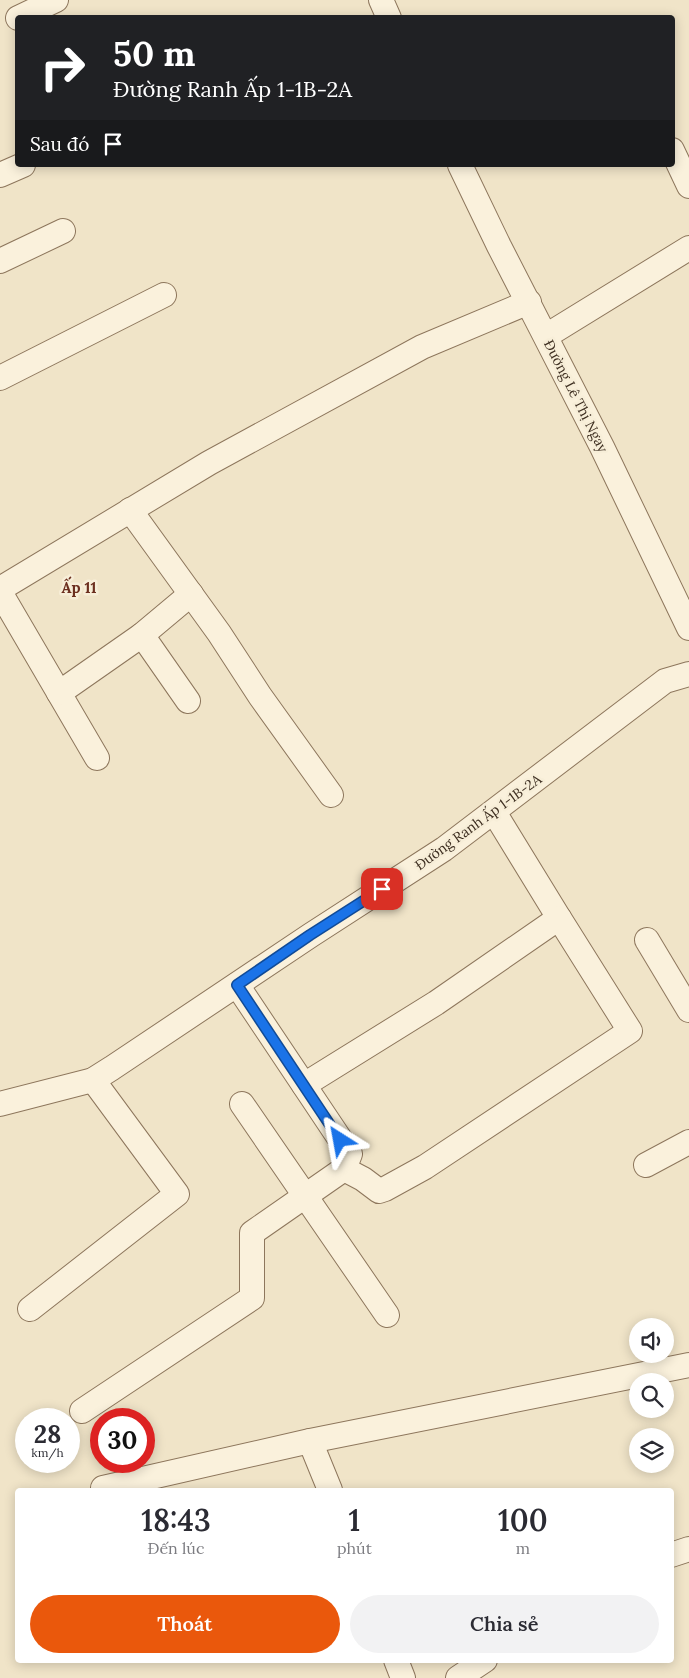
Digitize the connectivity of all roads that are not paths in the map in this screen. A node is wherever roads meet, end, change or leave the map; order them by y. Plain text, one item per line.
1 (56, 0) edge
2 (24, 15) edge
3 (15, 19) edge
4 (0, 26) edge
5 (675, 156) edge
6 (18, 167) edge
7 (461, 167) edge
8 (0, 175) edge
9 (689, 186) edge
10 (63, 231) dead end
11 (689, 248) edge
12 (0, 261) edge
13 (164, 295) dead end
14 (529, 302) junction
15 (546, 336) junction
16 (0, 378) edge
17 (130, 510) junction
18 (0, 590) edge
19 (191, 594) junction
20 (687, 616) edge
21 (142, 635) junction
22 (689, 674) edge
23 (59, 693) junction
24 (188, 701) dead end
25 (97, 758) dead end
26 (331, 795) dead end
27 (494, 812) junction
28 (560, 918) junction
29 (647, 940) dead end
30 (237, 985) junction
31 (689, 1010) edge
32 (92, 1080) junction
33 (304, 1085) junction
34 (0, 1104) edge
35 (242, 1104) dead end
36 (689, 1142) edge
37 (646, 1165) dead end
38 (344, 1169) junction
39 (306, 1196) junction
40 (30, 1309) dead end
41 (387, 1315) dead end
42 (689, 1365) edge
43 (82, 1411) dead end
44 (310, 1441) junction
45 (103, 1488) dead end
46 (329, 1488) edge
47 (689, 1549) edge
48 (674, 1554) edge
49 (397, 1663) edge
50 (481, 1663) edge
51 (403, 1678) edge
52 (458, 1678) edge

1 - 2 street
3 - 4 street
5 - 9 street
6 - 8 street
7 - 14 street, Đường Lê Thị Ngay
10 - 12 street
11 - 15 street
13 - 16 street
14 - 15 street, Đường Lê Thị Ngay
14 - 17 street
15 - 20 street, Đường Lê Thị Ngay
17 - 18 street
17 - 19 street
18 - 23 street
19 - 21 street
19 - 26 street
21 - 23 street
21 - 24 street
22 - 27 street, Đường Ranh Ấp 1-1B-2A
23 - 25 street
27 - 28 street
27 - 30 street, Đường Ranh Ấp 1-1B-2A
28 - 33 street
28 - 38 street
29 - 31 street
30 - 32 street, Đường Ranh Ấp 1-1B-2A
30 - 33 street
32 - 34 street, Đường Ranh Ấp 1-1B-2A
32 - 40 street
33 - 38 street
35 - 39 street
36 - 37 street
38 - 39 street
39 - 41 street
39 - 43 street
42 - 44 street
44 - 45 street
44 - 46 street
47 - 48 street
49 - 51 street
50 - 52 street

